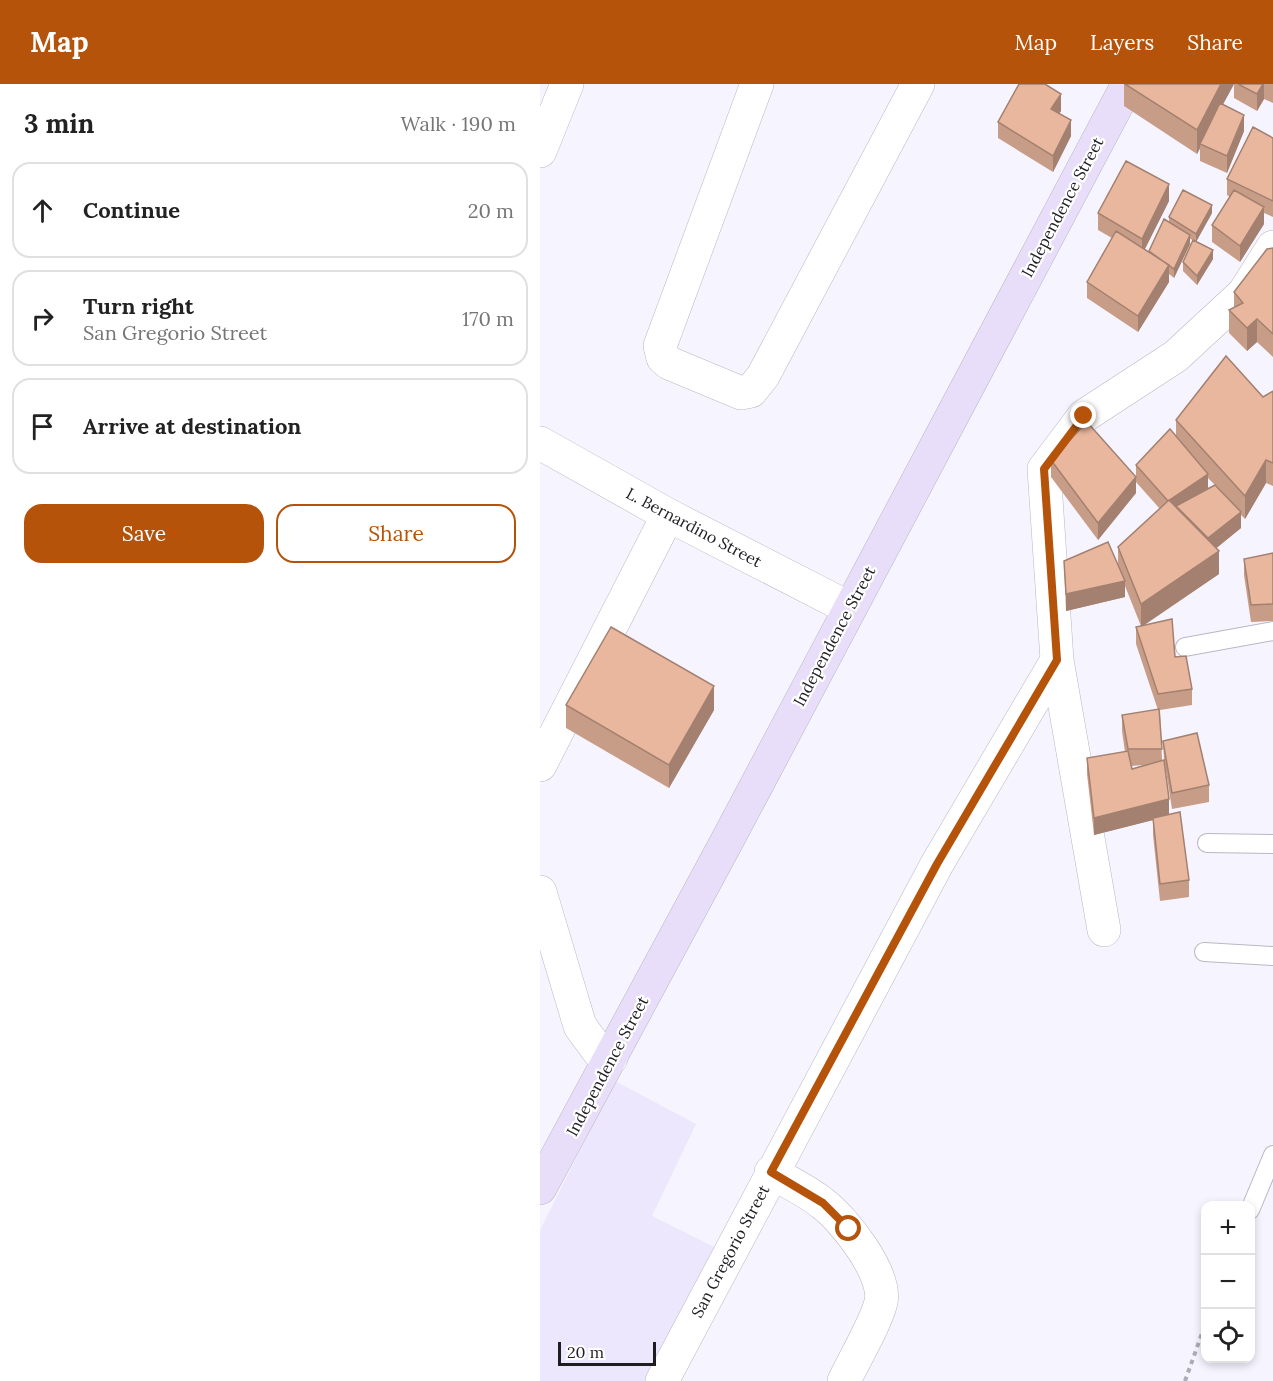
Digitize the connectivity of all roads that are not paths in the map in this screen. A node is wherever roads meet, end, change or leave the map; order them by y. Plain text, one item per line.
1 (567, 84) edge
2 (757, 84) edge
3 (918, 84) edge
4 (1128, 84) edge
5 (540, 151) edge
6 (1273, 247) edge
7 (540, 443) edge
8 (668, 515) junction
9 (849, 608) junction
10 (1273, 631) edge
11 (1185, 647) dead end
12 (1057, 660) junction
13 (540, 765) edge
14 (1207, 843) dead end
15 (1273, 844) edge
16 (540, 892) edge
17 (1104, 930) dead end
18 (1204, 952) dead end
19 (1273, 956) edge
20 (611, 1058) junction
21 (1273, 1155) edge
22 (771, 1172) junction
23 (540, 1188) edge
24 (1255, 1201) edge
25 (662, 1381) edge
26 (844, 1381) edge

1 - 5 street
2 - 3 street
4 - 9 street, Independence Street
6 - 12 street
7 - 8 street, L. Bernardino Street
8 - 9 street, L. Bernardino Street
8 - 13 street
9 - 20 street, Independence Street
10 - 11 lane
12 - 17 street
12 - 22 street, San Gregorio Street
14 - 15 lane
16 - 20 street
18 - 19 lane
20 - 23 street, Independence Street
21 - 24 lane
22 - 25 street, San Gregorio Street
22 - 26 street

